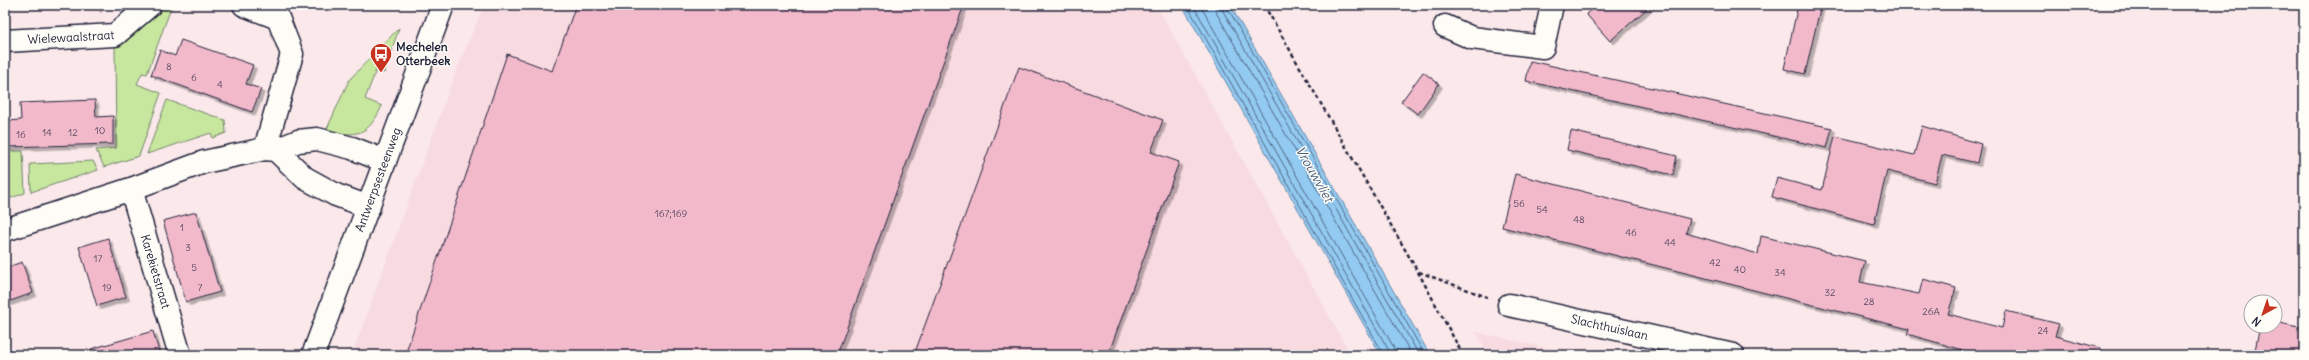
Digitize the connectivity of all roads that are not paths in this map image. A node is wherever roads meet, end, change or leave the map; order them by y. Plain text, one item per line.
1 (150, 5) edge
2 (244, 5) edge
3 (443, 5) edge
4 (1552, 5) edge
5 (284, 11) edge
6 (1445, 26) dead end
7 (5, 40) edge
8 (271, 150) junction
9 (385, 160) junction
10 (131, 189) junction
11 (369, 207) junction
12 (5, 230) edge
13 (1508, 305) road end
14 (180, 355) edge
15 (313, 355) edge
16 (1733, 355) edge

1 - 7 street, Wielewaalstraat
2 - 5 street
3 - 9 street, Antwerpsesteenweg
4 - 6 street
5 - 8 street
8 - 9 street
8 - 10 street
8 - 11 street
9 - 11 street, Antwerpsesteenweg
10 - 12 street
10 - 14 street, Karekietstraat
11 - 15 street, Antwerpsesteenweg
13 - 16 street, Slachthuislaan

